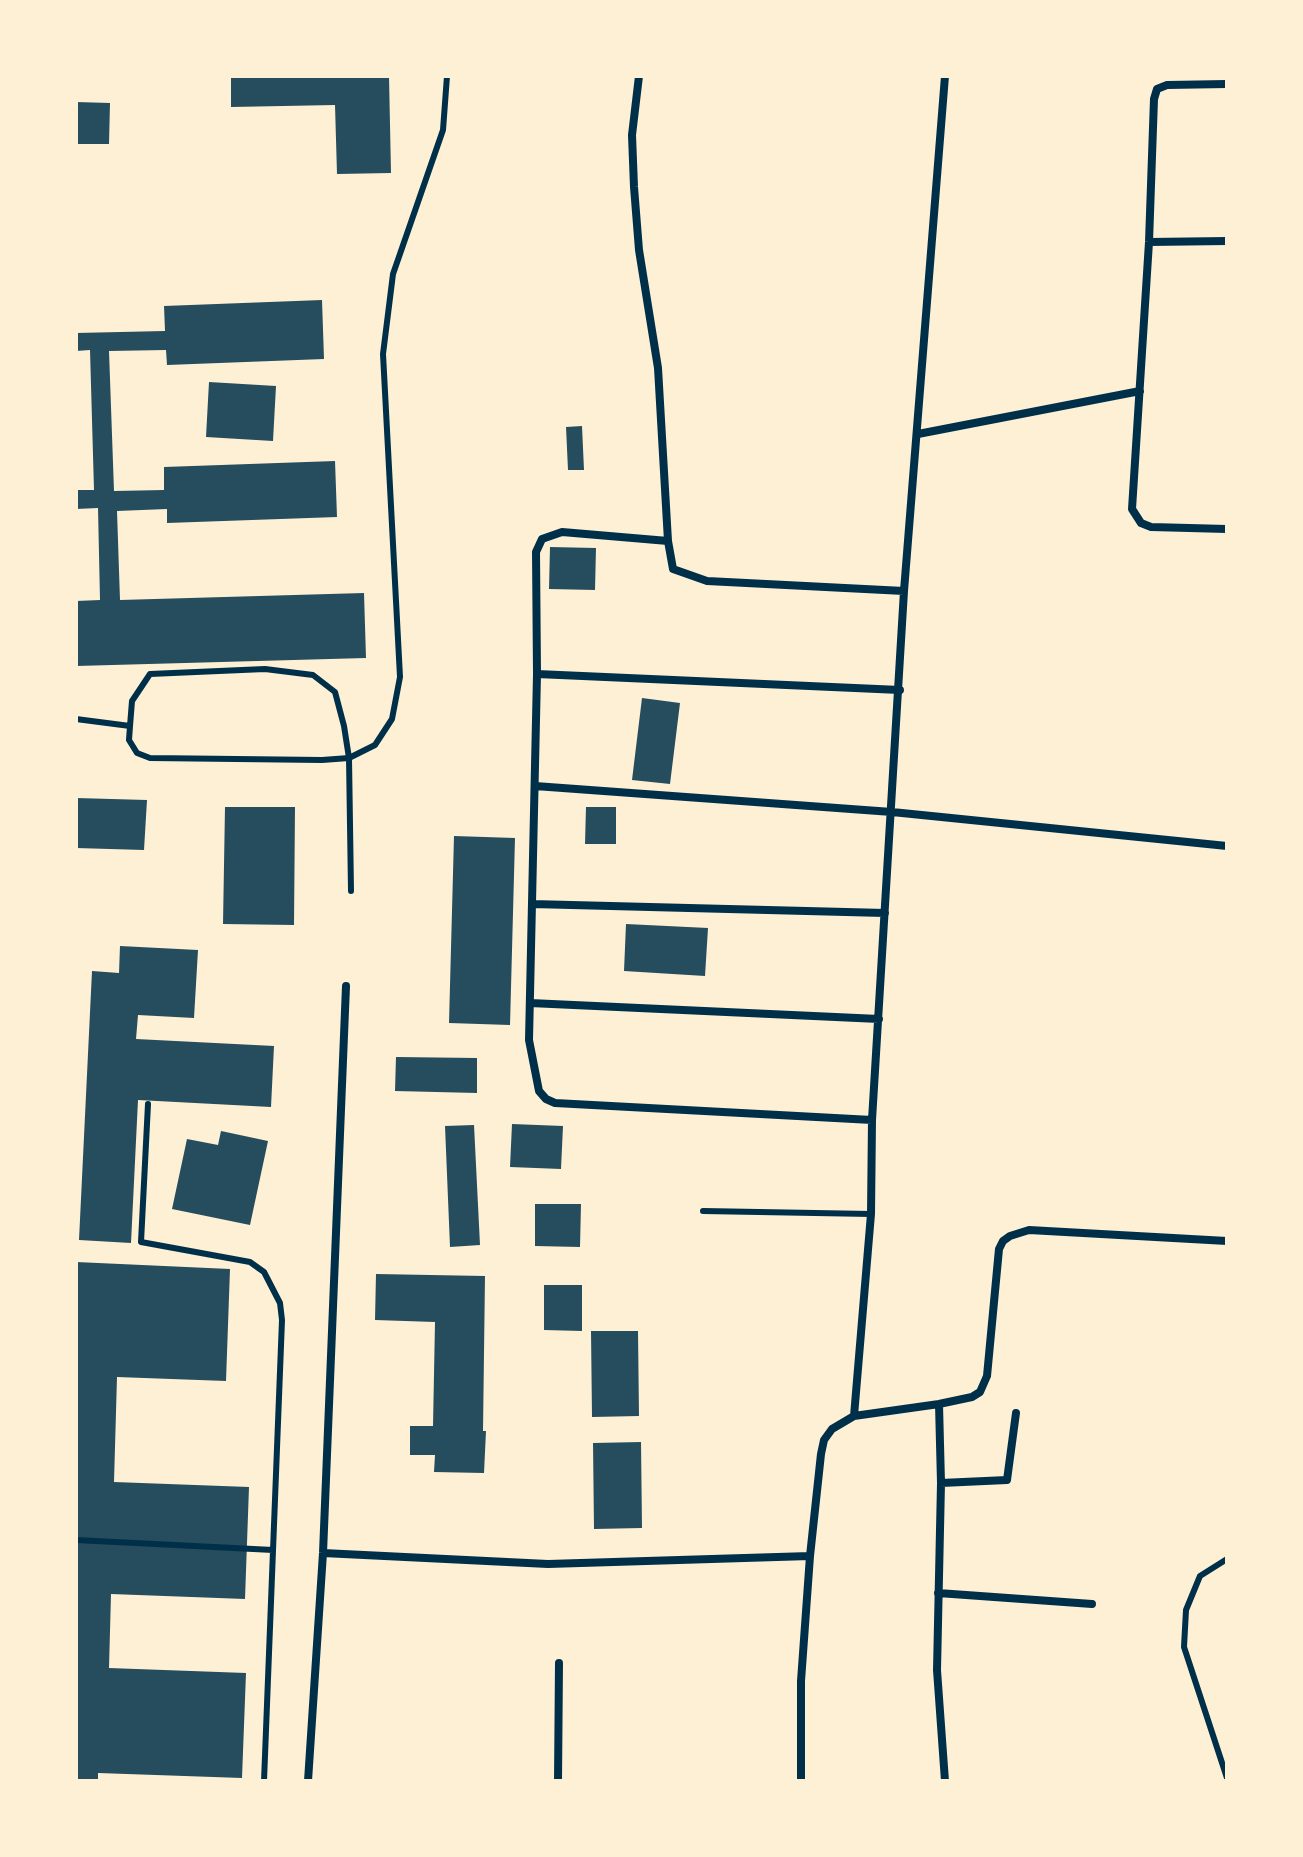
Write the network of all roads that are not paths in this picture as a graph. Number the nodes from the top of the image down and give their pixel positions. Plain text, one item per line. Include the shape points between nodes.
1 (447, 76) edge
2 (639, 76) edge
3 (945, 76) edge
4 (1227, 84) edge
5 (1227, 241) edge
6 (1149, 242) junction
7 (1140, 391) junction
8 (918, 434) junction
9 (1227, 529) edge
10 (668, 541) junction
11 (904, 591) junction
12 (537, 674) junction
13 (900, 690) junction
14 (76, 719) edge
15 (130, 726) junction
16 (349, 758) junction
17 (535, 786) junction
18 (892, 812) junction
19 (1227, 846) edge
20 (351, 891) dead end
21 (532, 904) junction
22 (885, 913) junction
23 (346, 986) dead end
24 (530, 1003) junction
25 (879, 1019) junction
26 (148, 1104) dead end
27 (872, 1120) junction
28 (703, 1211) dead end
29 (871, 1214) junction
30 (1227, 1241) edge
31 (939, 1404) junction
32 (1016, 1413) dead end
33 (854, 1416) junction
34 (941, 1483) junction
35 (76, 1540) edge
36 (273, 1550) junction
37 (323, 1553) junction
38 (810, 1556) junction
39 (1227, 1559) edge
40 (938, 1593) junction
41 (1092, 1604) dead end
42 (559, 1663) dead end
43 (1227, 1778) edge
44 (264, 1781) edge
45 (308, 1781) edge
46 (558, 1781) edge
47 (801, 1781) edge
48 (945, 1781) edge

1 - 16 lane via 443,130 393,274 383,354 400,677 392,719 375,745
2 - 10 street via 632,135 634,187 658,368
3 - 8 street
4 - 6 street via 1157,89
5 - 6 street
6 - 7 street
7 - 8 street
7 - 9 street via 1132,509 1136,518 1151,527
8 - 11 street
10 - 11 street via 673,569 707,581
10 - 12 street via 562,532 542,539 536,552
11 - 13 street
12 - 13 street
12 - 17 street
13 - 18 street
14 - 15 lane
15 - 16 lane via 129,740 137,753 150,758
15 - 16 lane via 132,701 150,674 265,669 313,675 335,692
16 - 20 lane
17 - 18 street
17 - 21 street
18 - 19 street
18 - 22 street
21 - 22 street
21 - 24 street
22 - 25 street
23 - 37 street
24 - 25 street
24 - 27 street via 534,1072 539,1091 555,1103
25 - 27 street
26 - 36 lane via 141,1242 250,1262 264,1272 280,1303
27 - 29 street
28 - 29 lane
29 - 33 street
30 - 31 street via 1029,1230 1010,1236 999,1249 984,1384 972,1397
31 - 33 street
31 - 34 street
32 - 34 street via 1007,1480
33 - 38 street via 824,1440
34 - 40 street
35 - 36 lane
36 - 44 lane
37 - 38 street via 548,1564
37 - 45 street
38 - 47 street
39 - 43 lane via 1200,1576 1186,1610 1184,1647
40 - 41 street
40 - 48 street
42 - 46 street

